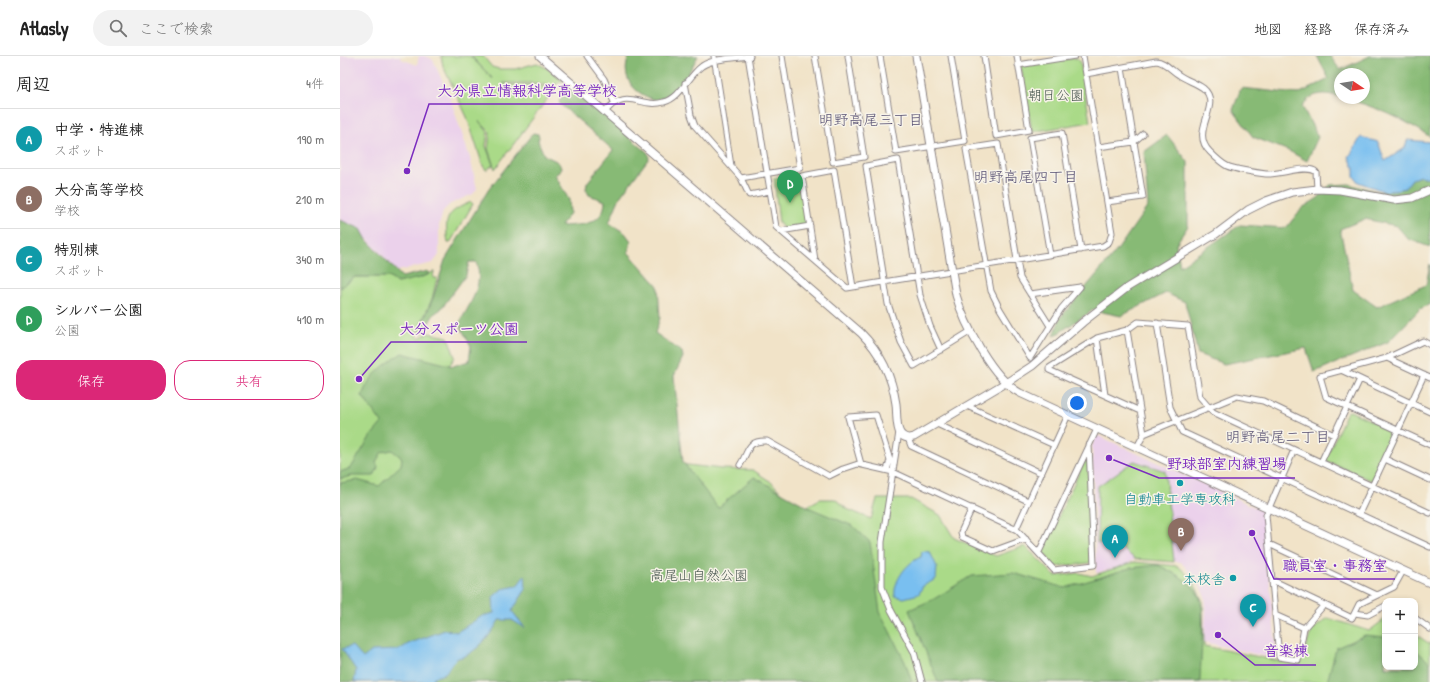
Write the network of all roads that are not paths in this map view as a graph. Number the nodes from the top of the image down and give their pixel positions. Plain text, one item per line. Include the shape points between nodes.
1 (540, 56) edge
2 (587, 56) edge
3 (749, 56) edge
4 (782, 56) edge
5 (815, 56) edge
6 (848, 56) edge
7 (880, 56) edge
8 (916, 56) edge
9 (951, 56) edge
10 (984, 56) edge
11 (1017, 56) edge
12 (1075, 56) edge
13 (1083, 56) edge
14 (1050, 58) edge
15 (714, 59) edge
16 (1018, 65) junction
17 (1122, 68) junction
18 (1086, 74) junction
19 (685, 84) junction
20 (614, 102) junction
21 (605, 112) junction
22 (1143, 134) dead end
23 (1134, 142) junction
24 (931, 147) junction
25 (1098, 147) junction
26 (732, 167) junction
27 (767, 174) junction
28 (741, 178) junction
29 (1317, 189) junction
30 (1430, 190) edge
31 (770, 191) junction
32 (1107, 202) junction
33 (810, 226) junction
34 (781, 231) junction
35 (1081, 250) junction
36 (1050, 255) junction
37 (815, 260) junction
38 (1017, 260) junction
39 (986, 265) junction
40 (951, 271) junction
41 (916, 276) junction
42 (884, 282) junction
43 (853, 287) junction
44 (1030, 294) junction
45 (1157, 323) junction
46 (1050, 326) junction
47 (1127, 330) junction
48 (971, 331) junction
49 (1097, 338) junction
50 (1430, 345) edge
51 (941, 350) junction
52 (1387, 358) junction
53 (1341, 370) junction
54 (1424, 375) junction
55 (1430, 378) edge
56 (1360, 379) junction
57 (1005, 383) junction
58 (1105, 396) junction
59 (1411, 403) junction
60 (967, 406) junction
61 (1347, 407) junction
62 (1208, 408) junction
63 (1140, 411) junction
64 (1430, 412) edge
65 (1068, 415) junction
66 (1176, 421) junction
67 (937, 424) junction
68 (1097, 428) junction
69 (1398, 431) junction
70 (899, 432) junction
71 (1144, 434) junction
72 (1334, 435) junction
73 (908, 438) junction
74 (1054, 445) junction
75 (1089, 445) junction
76 (1430, 445) edge
77 (1137, 447) junction
78 (1294, 450) junction
79 (1385, 459) junction
80 (1321, 462) junction
81 (861, 464) junction
82 (740, 465) dead end
83 (890, 471) junction
84 (1042, 473) junction
85 (1281, 477) junction
86 (1430, 480) edge
87 (1372, 486) junction
88 (1028, 501) junction
89 (972, 508) junction
90 (1268, 508) junction
91 (1430, 513) edge
92 (1359, 514) junction
93 (1016, 529) junction
94 (1026, 539) junction
95 (1269, 544) junction
96 (1429, 545) edge
97 (1039, 552) junction
98 (1403, 571) junction
99 (1272, 580) junction
100 (1430, 583) edge
101 (1376, 595) junction
102 (1324, 605) junction
103 (1382, 608) edge
104 (1355, 613) junction
105 (1275, 615) junction
106 (1418, 620) edge
107 (1304, 628) junction
108 (1430, 629) edge
109 (922, 682) edge

1 - 21 street
2 - 20 street via 604,80
3 - 15 street
3 - 27 street
4 - 27 street via 800,168
5 - 6 street via 833,162 864,157
7 - 24 street via 896,152
8 - 24 street
9 - 24 street via 965,141
10 - 16 street via 996,136 1029,130
11 - 16 street
12 - 14 street
13 - 18 street
14 - 16 street
15 - 19 street via 701,67
15 - 26 street
17 - 18 street
17 - 23 street
17 - 29 street via 1158,61 1203,88 1210,102 1202,141 1225,165 1265,174 1312,169 1316,172
18 - 25 street
19 - 20 street via 666,102 654,103 625,98
19 - 26 street via 693,122
20 - 21 street
21 - 70 street via 864,336 878,353 889,375
22 - 23 street
23 - 25 street
23 - 32 street via 1143,197
24 - 40 street
25 - 32 street
26 - 28 street
27 - 28 street
27 - 31 street
28 - 31 street via 749,195
29 - 30 street via 1340,190 1394,200 1412,198
29 - 57 street via 1280,195 1248,210 1216,234 1128,287 1032,366
31 - 34 street via 776,227
32 - 35 street via 1112,233 1110,240 1104,246
33 - 34 street
33 - 37 street
33 - 43 street via 802,176 834,170
34 - 37 street
35 - 36 street
35 - 36 street via 1062,133 1030,138
36 - 38 street
37 - 43 street via 847,288
38 - 39 street
38 - 39 street via 998,144 966,149
38 - 44 street via 1021,282
39 - 40 street
39 - 46 street via 993,297 1030,358
40 - 41 street
40 - 48 street via 958,302
41 - 42 street
41 - 42 street via 898,160 866,166
41 - 51 street via 923,307
42 - 43 street
42 - 51 street via 891,315 914,366
44 - 46 street
44 - 46 street via 1080,287
45 - 47 street via 1138,322
45 - 62 street via 1188,326 1200,397
45 - 66 street via 1170,407
47 - 49 street
47 - 63 street
48 - 51 street
48 - 57 street
49 - 58 street
49 - 58 street via 1049,370
50 - 52 street via 1423,342
52 - 53 street
52 - 54 street
53 - 56 street
53 - 61 street via 1320,376 1326,397
54 - 55 street
54 - 59 street
56 - 59 street
56 - 61 street
57 - 60 street
57 - 65 street via 1020,393
58 - 63 street
59 - 64 street
59 - 69 street
60 - 67 street
60 - 74 street
61 - 69 street
61 - 72 street
62 - 66 street
62 - 72 street via 1237,396 1263,401
62 - 78 street
63 - 71 street
65 - 68 street
65 - 74 street
66 - 71 street
66 - 85 street via 1182,432
67 - 73 street via 913,438
67 - 84 street
68 - 75 street
68 - 77 street
69 - 76 street
69 - 79 street
70 - 73 street
70 - 83 street
71 - 77 street
72 - 80 street
73 - 88 street via 912,446
74 - 84 street
75 - 97 street
75 - 97 street via 1094,565 1054,570
77 - 90 street
78 - 80 street
78 - 85 street
79 - 86 street
79 - 87 street
80 - 87 street
81 - 82 street via 843,468 829,476 767,441 758,441 747,448
81 - 83 street
81 - 83 street via 848,417 876,415 890,460
83 - 89 street
83 - 109 street via 882,542 882,587 891,610 914,652
84 - 88 street
85 - 90 street
85 - 92 street
87 - 91 street
87 - 92 street
88 - 93 street
89 - 93 street
89 - 94 street via 961,532 962,537 994,551
90 - 95 street via 1266,515
90 - 98 street
92 - 96 street
93 - 94 street
94 - 97 street
95 - 99 street
95 - 101 street
98 - 100 street
98 - 101 street via 1394,587
99 - 102 street
99 - 105 street
101 - 104 street via 1359,604
102 - 104 street via 1352,618
102 - 107 street
103 - 104 street via 1368,615
105 - 107 street
105 - 107 street via 1279,656 1298,660
106 - 108 street

